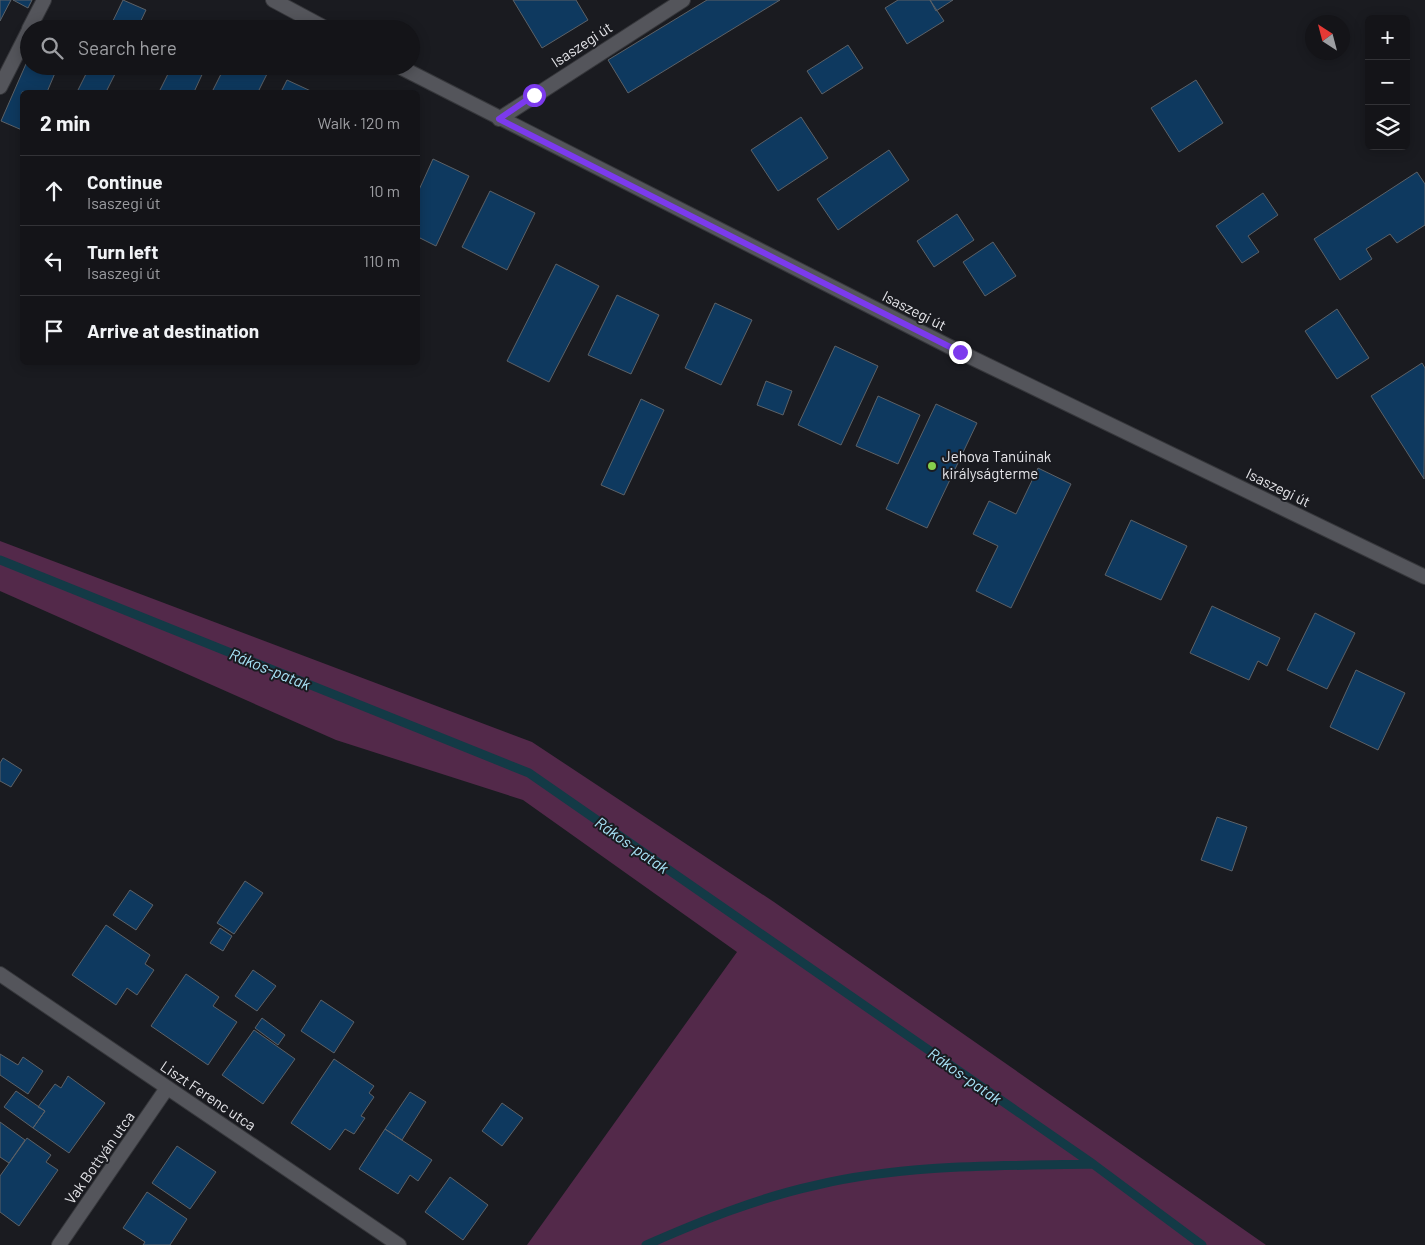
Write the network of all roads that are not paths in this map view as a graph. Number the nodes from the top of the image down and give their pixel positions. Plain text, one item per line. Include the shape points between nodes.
1 (44, 0) edge
2 (273, 0) edge
3 (683, 0) edge
4 (34, 20) edge
5 (310, 20) edge
6 (20, 47) edge
7 (415, 75) edge
8 (0, 87) edge
9 (499, 119) junction
10 (1425, 577) edge
11 (0, 974) edge
12 (167, 1088) junction
13 (59, 1245) edge
14 (399, 1245) edge

1 - 4 main road
2 - 5 main road
3 - 9 main road, Isaszegi út
6 - 8 main road
7 - 9 main road, Isaszegi út
9 - 10 main road, Isaszegi út via 960,352
11 - 12 main road, Liszt Ferenc utca
12 - 13 main road, Vak Bottyán utca
12 - 14 main road, Liszt Ferenc utca

